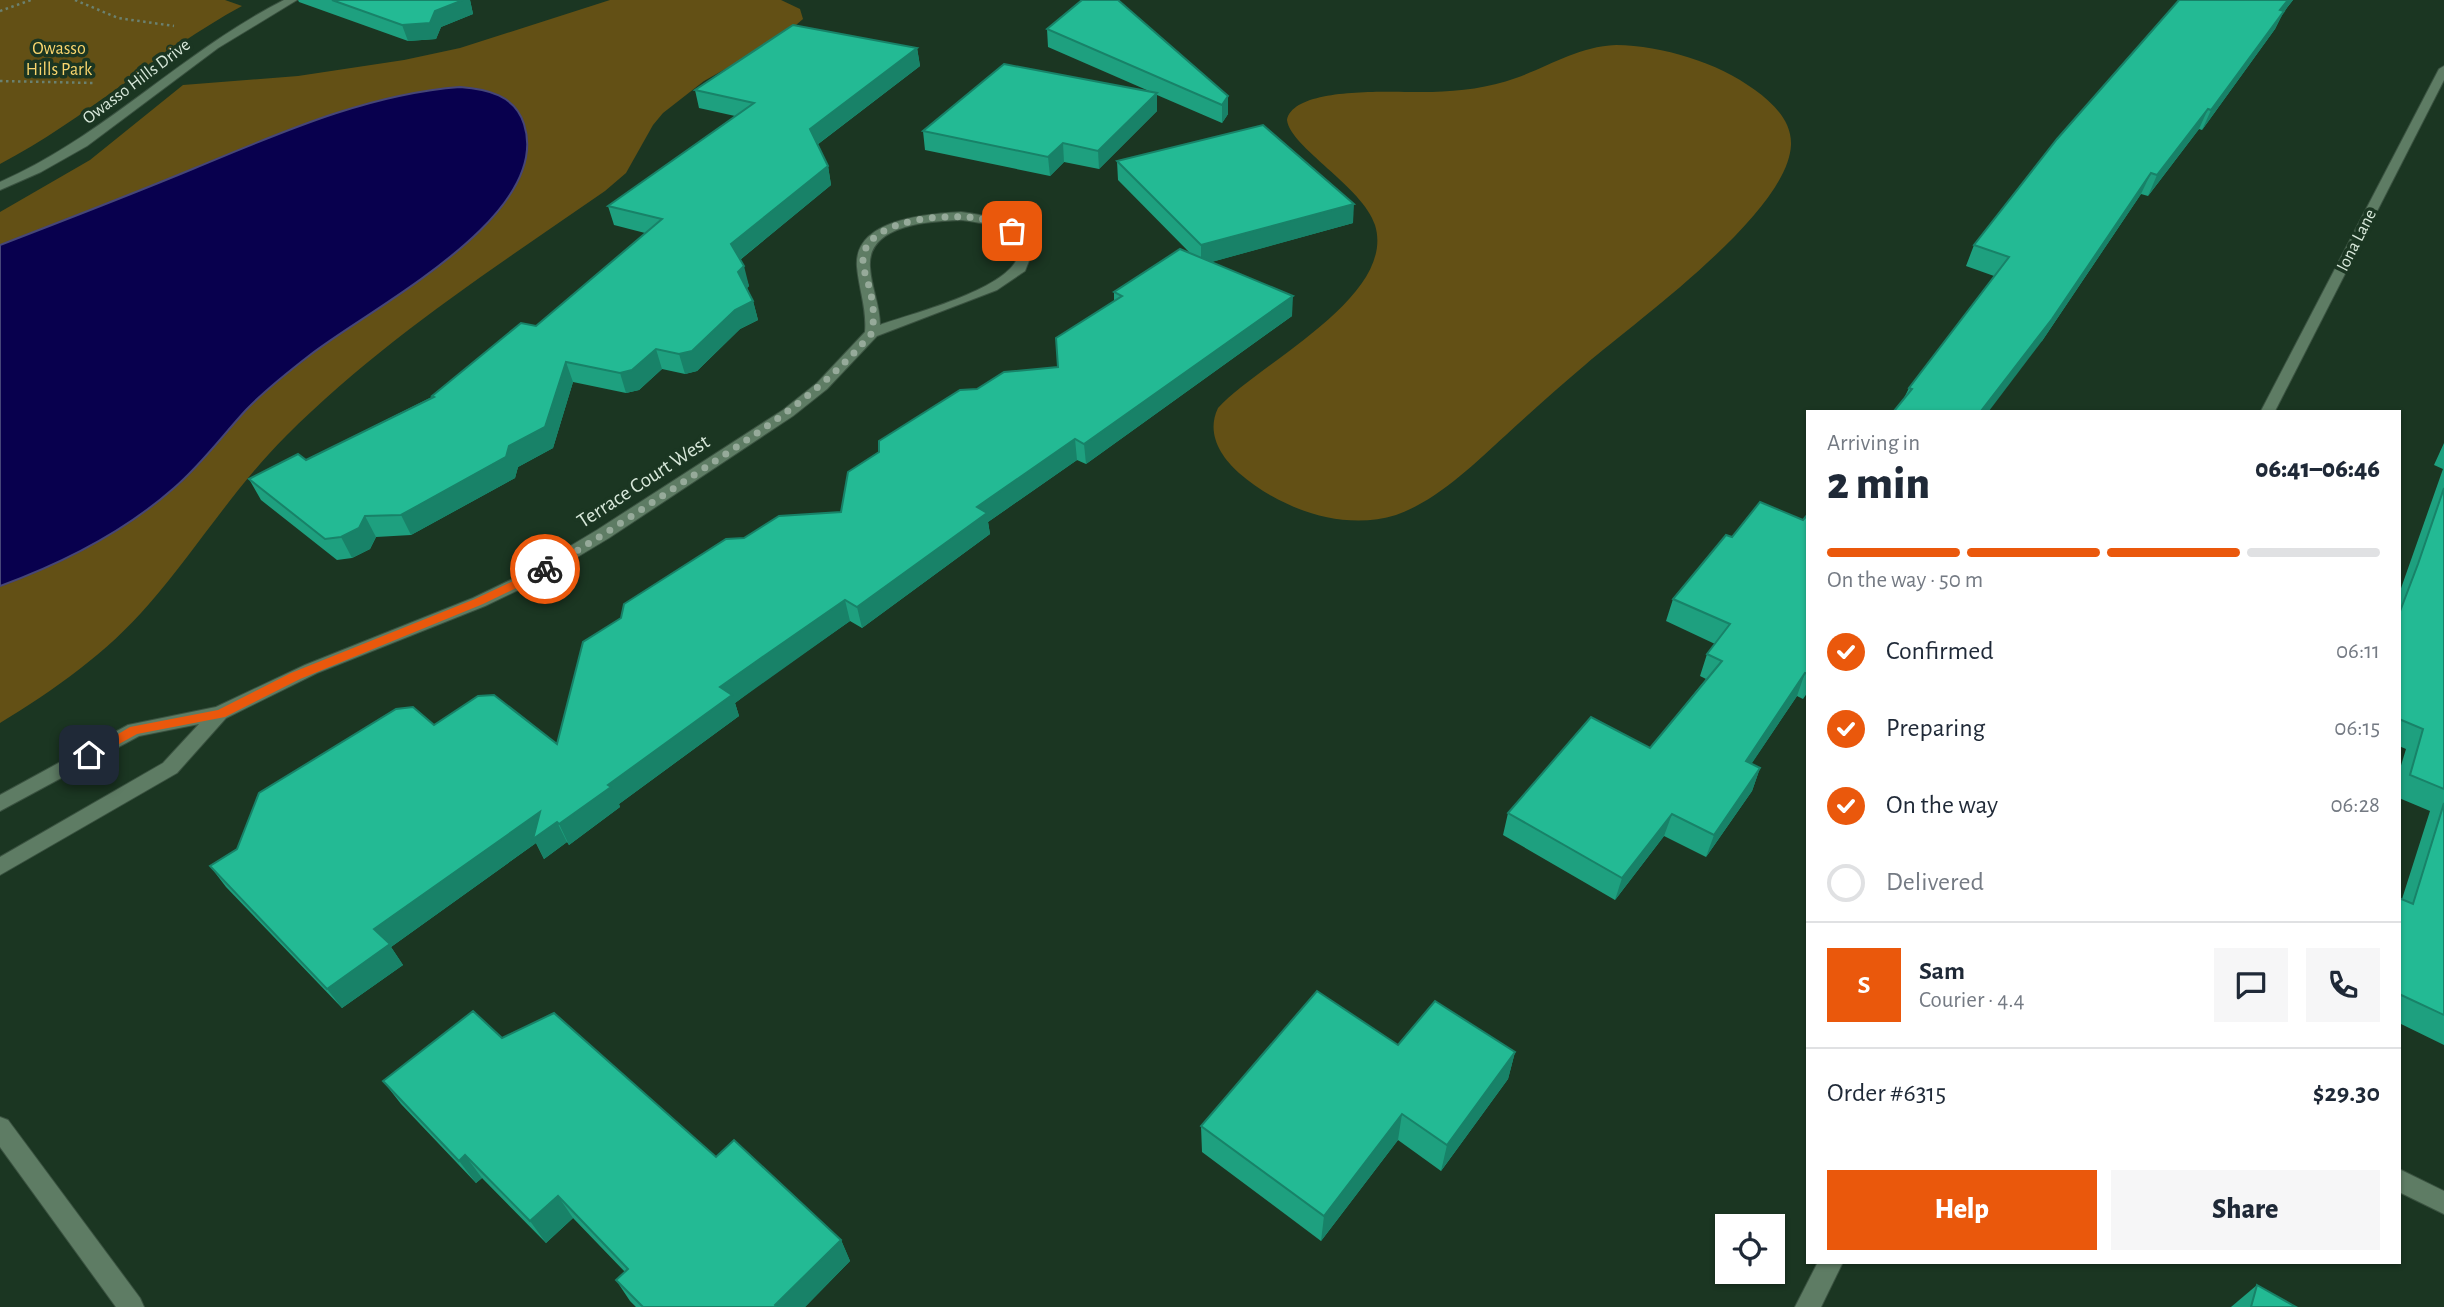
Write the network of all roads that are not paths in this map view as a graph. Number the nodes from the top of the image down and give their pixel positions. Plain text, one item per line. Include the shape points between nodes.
1 (292, 0) edge
2 (2444, 69) edge
3 (0, 186) edge
4 (872, 333) junction
5 (2269, 410) edge
6 (220, 713) junction
7 (0, 804) edge
8 (0, 867) edge
9 (0, 1128) edge
10 (2401, 1181) edge
11 (2444, 1203) edge
12 (1830, 1264) edge
13 (131, 1307) edge
14 (1808, 1307) edge

1 - 3 street, Owasso Hills Drive via 239,28 94,136
2 - 5 street, Iona Lane
4 - 4 street, Terrace Court West via 998,284 1019,269 1026,253 1024,245 1003,226 961,216 921,219 886,231 866,248 863,262 873,306
4 - 6 street, Terrace Court West via 829,380 788,413 556,563 507,589 301,674
6 - 7 street, Terrace Court West via 134,730
6 - 8 street, Terrace Court West via 170,768
9 - 13 street
10 - 11 street
12 - 14 street

